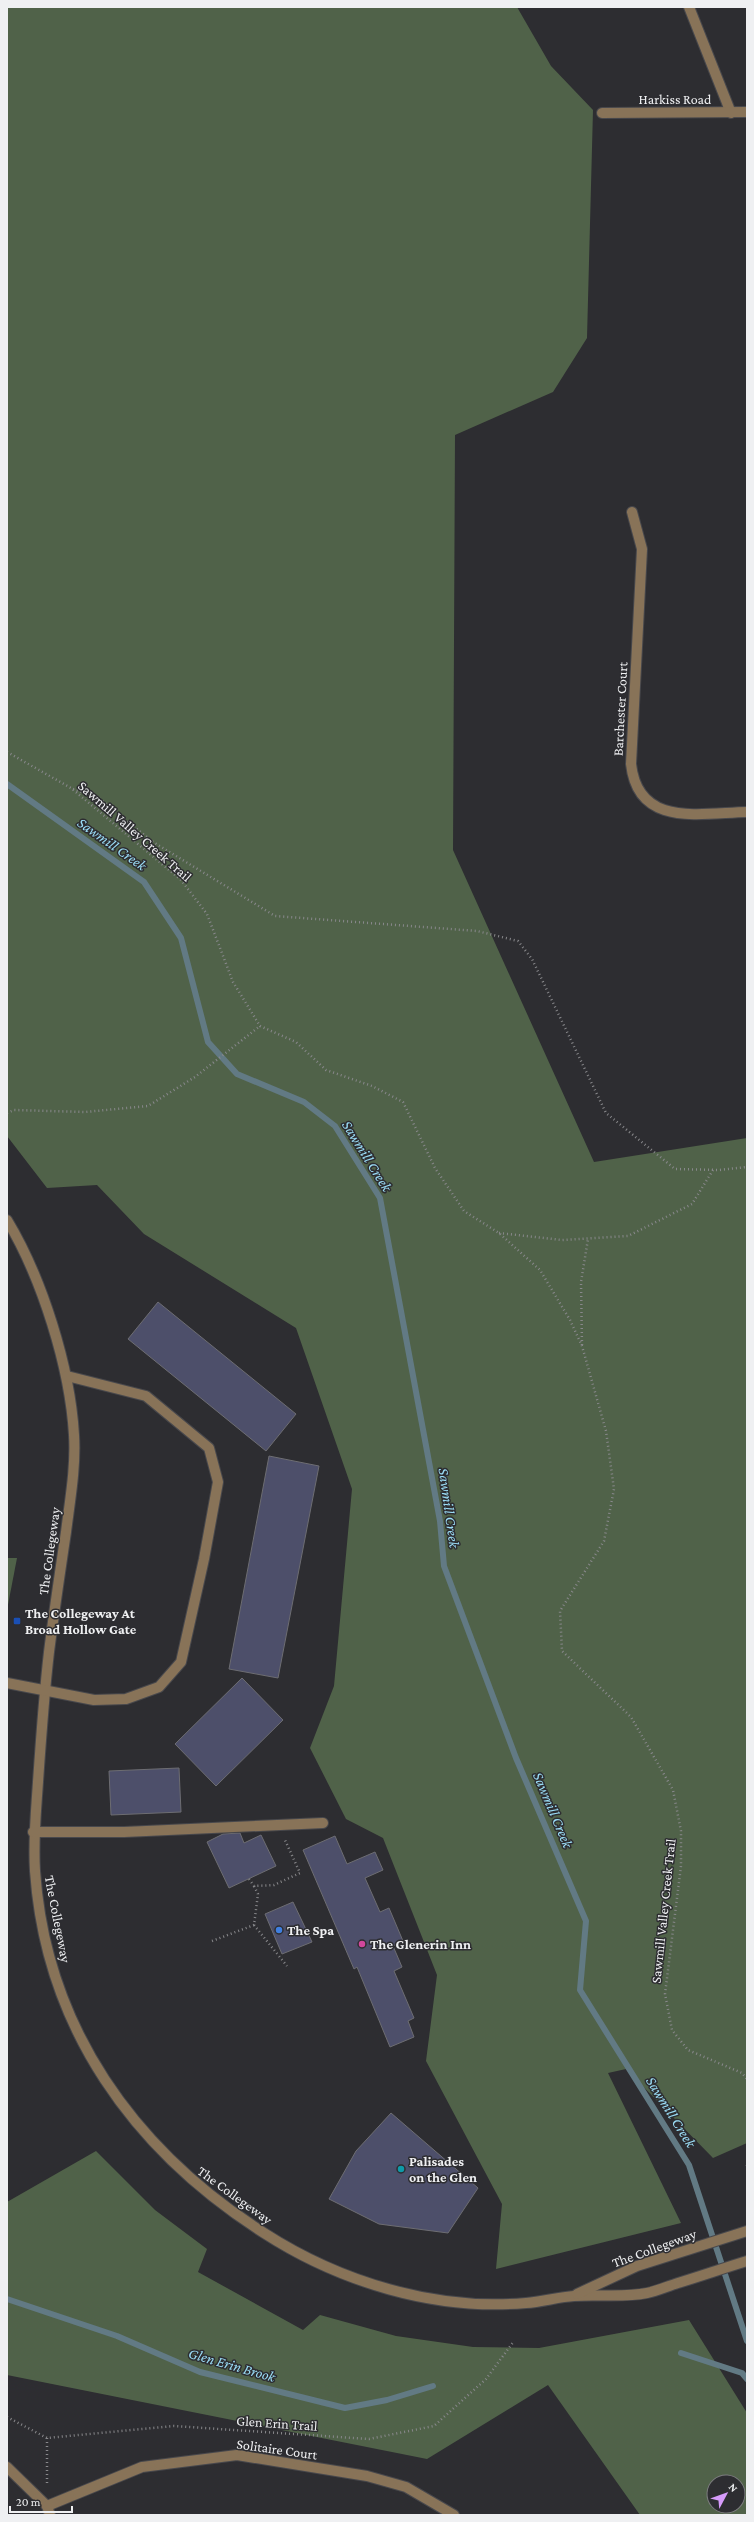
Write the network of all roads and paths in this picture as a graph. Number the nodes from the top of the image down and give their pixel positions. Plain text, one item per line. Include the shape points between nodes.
1 (689, 7) edge
2 (747, 112) edge
3 (602, 113) dead end
4 (731, 113) junction
5 (632, 512) dead end
6 (7, 752) edge
7 (71, 788) junction
8 (747, 812) edge
9 (260, 1026) junction
10 (7, 1113) edge
11 (747, 1166) edge
12 (713, 1170) junction
13 (7, 1220) edge
14 (499, 1233) junction
15 (588, 1239) junction
16 (582, 1346) junction
17 (67, 1376) junction
18 (7, 1683) edge
19 (45, 1689) junction
20 (323, 1824) dead end
21 (278, 1825) junction
22 (33, 1832) junction
23 (249, 1879) dead end
24 (254, 1886) junction
25 (254, 1925) junction
26 (212, 1941) dead end
27 (287, 1966) dead end
28 (747, 2078) edge
29 (747, 2165) edge
30 (747, 2169) edge
31 (747, 2231) edge
32 (747, 2261) edge
33 (573, 2296) junction
34 (514, 2341) dead end
35 (7, 2417) edge
36 (47, 2438) junction
37 (7, 2467) edge
38 (48, 2511) edge
39 (454, 2515) edge

1 - 4 street
2 - 4 street, Harkiss Road
3 - 4 street, Harkiss Road
5 - 8 street, Barchester Court via 642,549 631,764 636,784 645,800 668,813
6 - 7 path, Sawmill Valley Creek Trail
7 - 9 path, Sawmill Valley Creek Trail via 181,880 207,914 233,982
7 - 12 path via 100,799 153,842 276,916 477,931 518,941 532,959 606,1113 675,1169
9 - 10 path via 180,1087 148,1106 85,1112 14,1110
9 - 14 path, Sawmill Valley Creek Trail via 296,1042 326,1070 372,1086 403,1102 435,1168 464,1211
11 - 12 path
12 - 15 path via 692,1204 628,1236
13 - 17 street, The Collegeway via 44,1299
14 - 15 path via 562,1240
14 - 16 path, Sawmill Valley Creek Trail via 540,1270 570,1320
15 - 16 path via 582,1282
16 - 28 path, Sawmill Valley Creek Trail via 606,1431 614,1489 604,1541 560,1611 562,1651 632,1717 673,1790 682,1831 681,1866 665,1994 672,2030 688,2050 742,2073
17 - 19 street, The Collegeway via 74,1436 73,1483
17 - 19 street via 146,1396 209,1448 218,1482 182,1662 159,1687 126,1699 94,1700
18 - 19 street
19 - 22 street, The Collegeway
20 - 21 street
21 - 22 street via 124,1832
21 - 24 path via 300,1873 274,1885
22 - 33 street, The Collegeway via 40,1916 53,1970 76,2032 103,2080 144,2134 187,2177 228,2210 272,2239 312,2261 369,2284 412,2296 452,2302 524,2303
23 - 24 path
24 - 25 path via 258,1894
25 - 26 path
25 - 27 path
29 - 30 path
31 - 33 street, The Collegeway via 637,2266
32 - 33 street, The Collegeway via 646,2293
34 - 36 path, Glen Erin Trail via 486,2379 434,2426 369,2439 174,2426
35 - 36 path
36 - 38 path
37 - 38 street
38 - 39 street, Solitaire Court via 142,2466 236,2455 367,2476 406,2486

